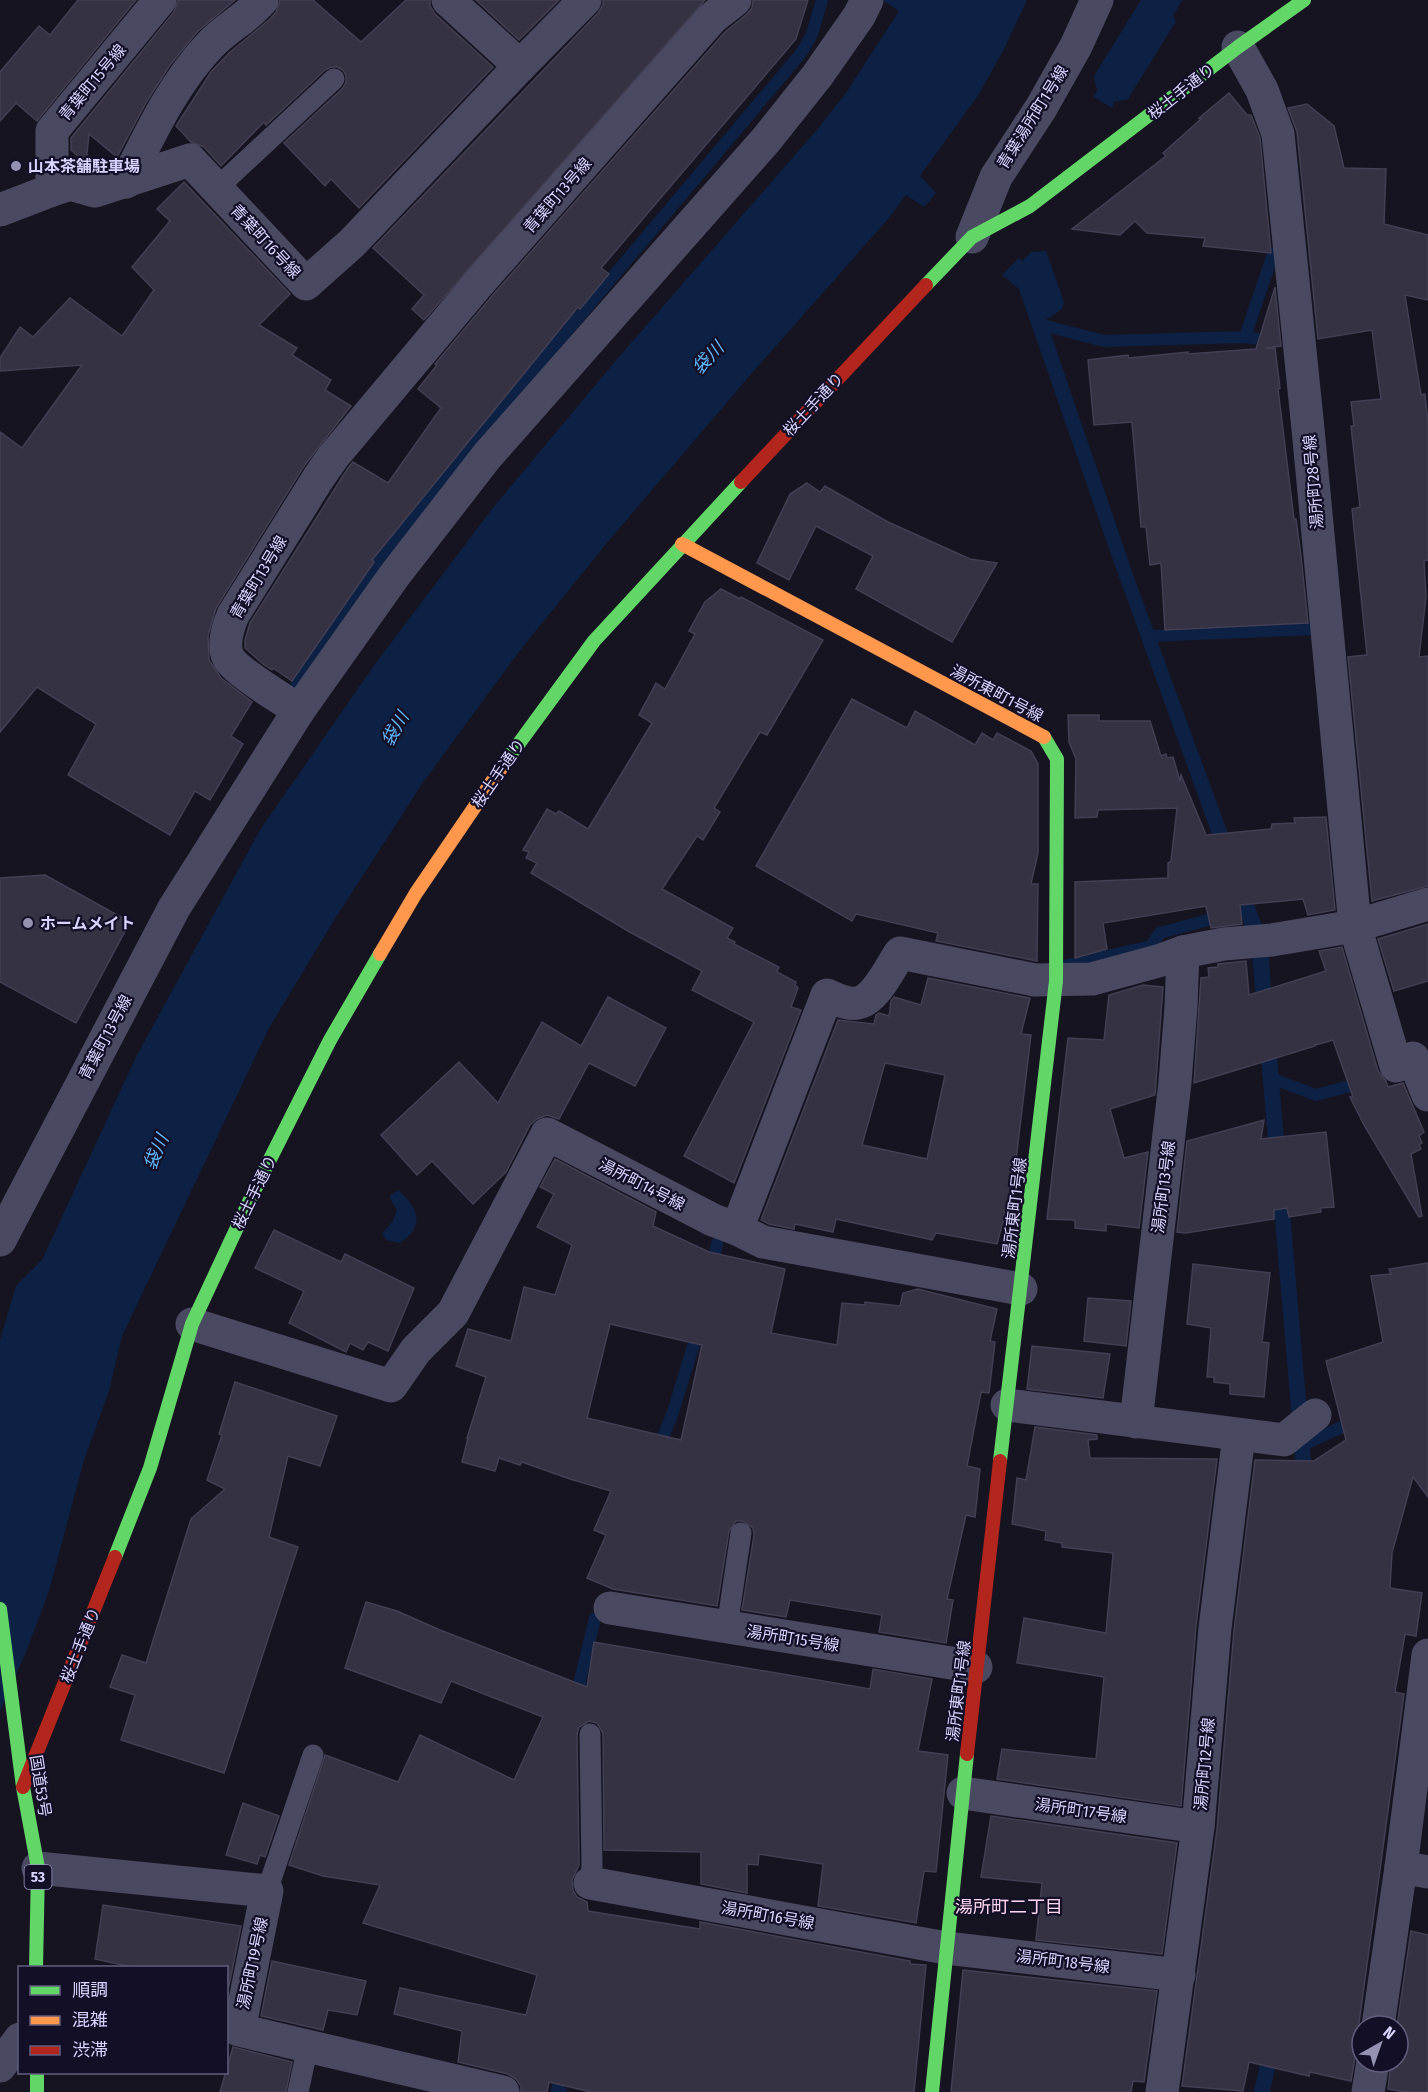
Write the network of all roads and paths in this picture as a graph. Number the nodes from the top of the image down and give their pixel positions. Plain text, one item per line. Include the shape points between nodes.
1 (160, 0) edge
2 (262, 0) edge
3 (448, 0) edge
4 (585, 0) edge
5 (867, 0) edge
6 (1097, 0) edge
7 (1304, 0) edge
8 (712, 6) edge
9 (1238, 47) junction
10 (520, 66) junction
11 (334, 79) dead end
12 (126, 182) junction
13 (217, 188) junction
14 (52, 190) junction
15 (0, 210) edge
16 (972, 237) junction
17 (682, 544) junction
18 (299, 710) junction
19 (1428, 904) edge
20 (1355, 926) junction
21 (1182, 951) junction
22 (1056, 981) junction
23 (1428, 1095) edge
24 (736, 1229) junction
25 (0, 1240) edge
26 (1021, 1289) junction
27 (192, 1324) junction
28 (1007, 1405) junction
29 (1315, 1415) dead end
30 (1136, 1422) junction
31 (1239, 1435) junction
32 (741, 1533) dead end
33 (610, 1608) dead end
34 (0, 1610) edge
35 (727, 1627) junction
36 (1428, 1655) edge
37 (976, 1667) junction
38 (590, 1734) dead end
39 (313, 1755) dead end
40 (23, 1787) junction
41 (963, 1793) junction
42 (1198, 1827) junction
43 (38, 1868) junction
44 (1415, 1869) edge
45 (590, 1883) joint
46 (267, 1891) junction
47 (946, 1948) junction
48 (36, 1966) edge
49 (1179, 1975) junction
50 (1381, 2014) edge
51 (18, 2042) edge
52 (308, 2046) junction
53 (0, 2066) edge
54 (37, 2074) edge
55 (1371, 2074) edge
56 (38, 2092) edge
57 (298, 2092) edge
58 (503, 2092) edge
59 (932, 2092) edge
60 (1162, 2092) edge
61 (1368, 2092) edge

1 - 14 street, 青葉町15号線 via 52,131
2 - 12 street via 211,44 185,76 158,118
3 - 10 street
4 - 10 street
5 - 18 street via 817,76 766,140 487,456 394,576
6 - 16 street, 青葉湯所町1号線 via 1076,46 996,177
7 - 9 main road, 桜土手通り
8 - 18 street, 青葉町13号線 via 333,457 233,615 226,644 229,659
9 - 16 main road, 桜土手通り via 1030,206
9 - 20 street, 湯所町28号線 via 1262,90 1278,134
10 - 13 street, 青葉町16号線 via 352,243 306,284
11 - 13 lane
12 - 13 street, 青葉町16号線 via 190,160
12 - 14 street, 青葉町16号線 via 95,191 70,184
14 - 15 street
16 - 17 main road, 桜土手通り
17 - 22 main road, 湯所東町1号線 via 1044,737 1057,759
17 - 27 main road, 桜土手通り via 594,641 416,892 330,1040
18 - 25 street, 青葉町13号線 via 174,908
19 - 20 street
20 - 21 street
20 - 23 street, 湯所町28号線 via 1396,1066 1413,1058
21 - 22 street via 1092,979
21 - 30 street, 湯所町13号線 via 1175,1082
22 - 24 street via 900,953 876,991 860,1003 843,1002 827,995
22 - 26 main road, 湯所東町1号線
24 - 26 street via 763,1242
24 - 27 street, 湯所町14号線 via 547,1134 453,1313 416,1350 391,1386
26 - 28 main road, 湯所東町1号線
27 - 40 main road, 桜土手通り via 150,1468
28 - 30 street
28 - 37 main road, 湯所東町1号線
29 - 31 street via 1284,1440
30 - 31 street
31 - 42 street, 湯所町12号線 via 1215,1628
32 - 35 lane
33 - 35 street, 湯所町15号線
34 - 40 main road, 国道53号 / 53
35 - 37 street, 湯所町15号線
36 - 44 street
37 - 41 main road, 湯所東町1号線
38 - 45 lane
39 - 46 lane
40 - 43 main road, 国道53号 / 53
41 - 42 street, 湯所町17号線
41 - 47 main road, 湯所東町1号線
42 - 49 street, 湯所町12号線
43 - 46 street
43 - 48 main road, 国道53号 / 53
44 - 50 street
45 - 47 street, 湯所町16号線
46 - 52 street, 湯所町19号線 via 239,2030
47 - 49 street, 湯所町18号線
47 - 59 main road, 湯所東町1号線
49 - 60 street, 湯所町12号線
51 - 53 street
52 - 57 lane
52 - 58 street, 湯所町19号線
54 - 56 main road
55 - 61 street

